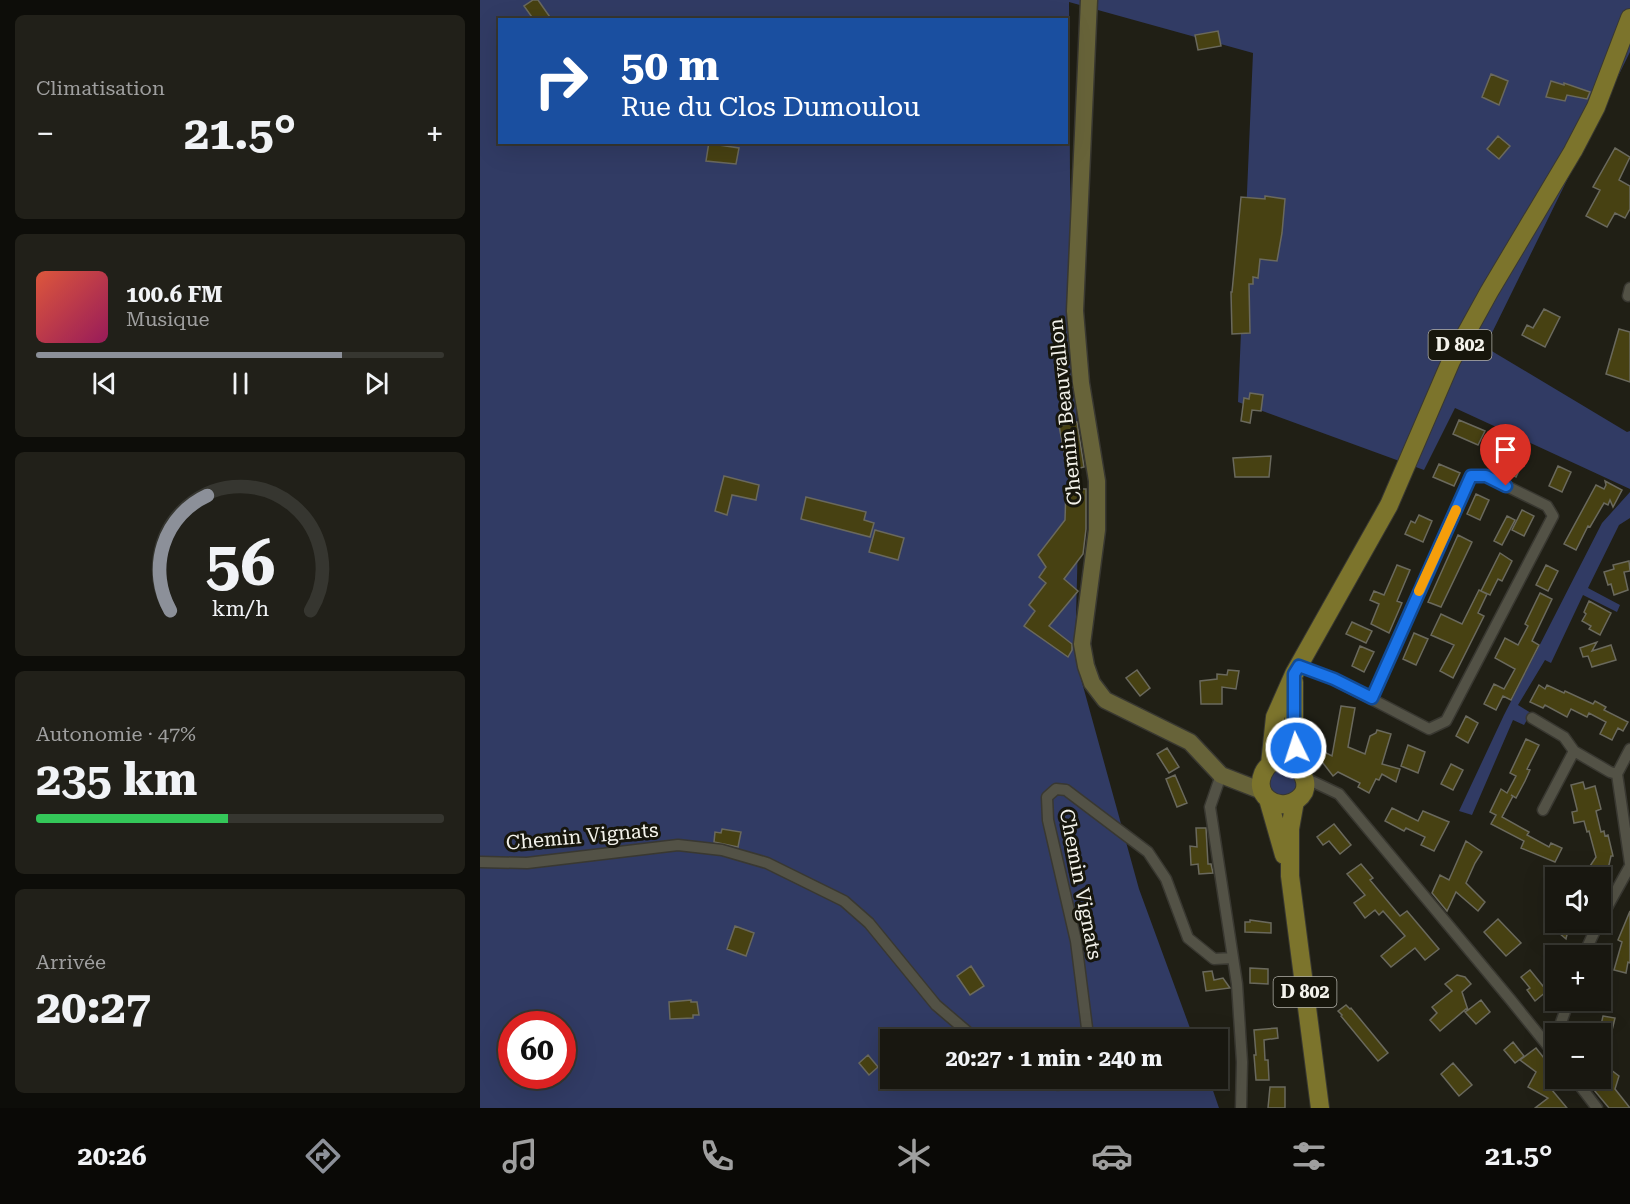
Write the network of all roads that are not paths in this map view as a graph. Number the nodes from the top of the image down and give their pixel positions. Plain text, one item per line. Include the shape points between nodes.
1 (1089, 0) edge
2 (1630, 18) edge
3 (1296, 670) junction
4 (1372, 698) junction
5 (1532, 718) dead end
6 (1630, 749) edge
7 (1574, 751) junction
8 (1266, 767) junction
9 (1617, 774) junction
10 (1225, 777) junction
11 (1300, 784) junction
12 (1265, 795) junction
13 (1543, 810) dead end
14 (480, 862) edge
15 (1630, 864) edge
16 (1290, 876) junction
17 (1611, 900) edge
18 (1233, 958) junction
19 (964, 1029) edge
20 (1087, 1029) edge
21 (1545, 1043) edge
22 (1582, 1089) edge
23 (1241, 1108) edge
24 (1320, 1108) edge
25 (1597, 1108) edge

1 - 10 street, Chemin Beauvallon via 1075,312 1081,383 1097,482 1097,530 1082,644 1092,683 1105,700 1190,742
2 - 3 main road, D 802 via 1596,107 1451,361 1389,505
3 - 4 street via 1334,679
3 - 8 main road, D 802 via 1275,717
3 - 11 main road, D 802 via 1294,732
4 - 4 street via 1429,729 1446,721 1553,516 1547,506 1486,476 1471,476
5 - 7 street via 1564,736
6 - 9 street
7 - 9 street
7 - 13 street
8 - 10 street via 1246,777
8 - 11 main road via 1284,759
8 - 12 main road via 1260,780
9 - 15 street
10 - 12 street, Chemin Beauvallon
10 - 18 street via 1210,807
11 - 12 main road via 1281,805
11 - 16 main road, D 802 via 1290,829
11 - 21 street via 1339,794
12 - 16 main road, D 802
14 - 19 street, Chemin Vignats via 527,863 678,845 722,850 767,862 844,901 869,923 936,1005
15 - 17 street
16 - 24 main road, D 802
18 - 20 street, Chemin Vignats via 1214,959 1188,938 1166,879 1148,852 1066,790 1056,789 1047,797 1048,820 1076,941
18 - 23 street via 1238,984
22 - 25 street

